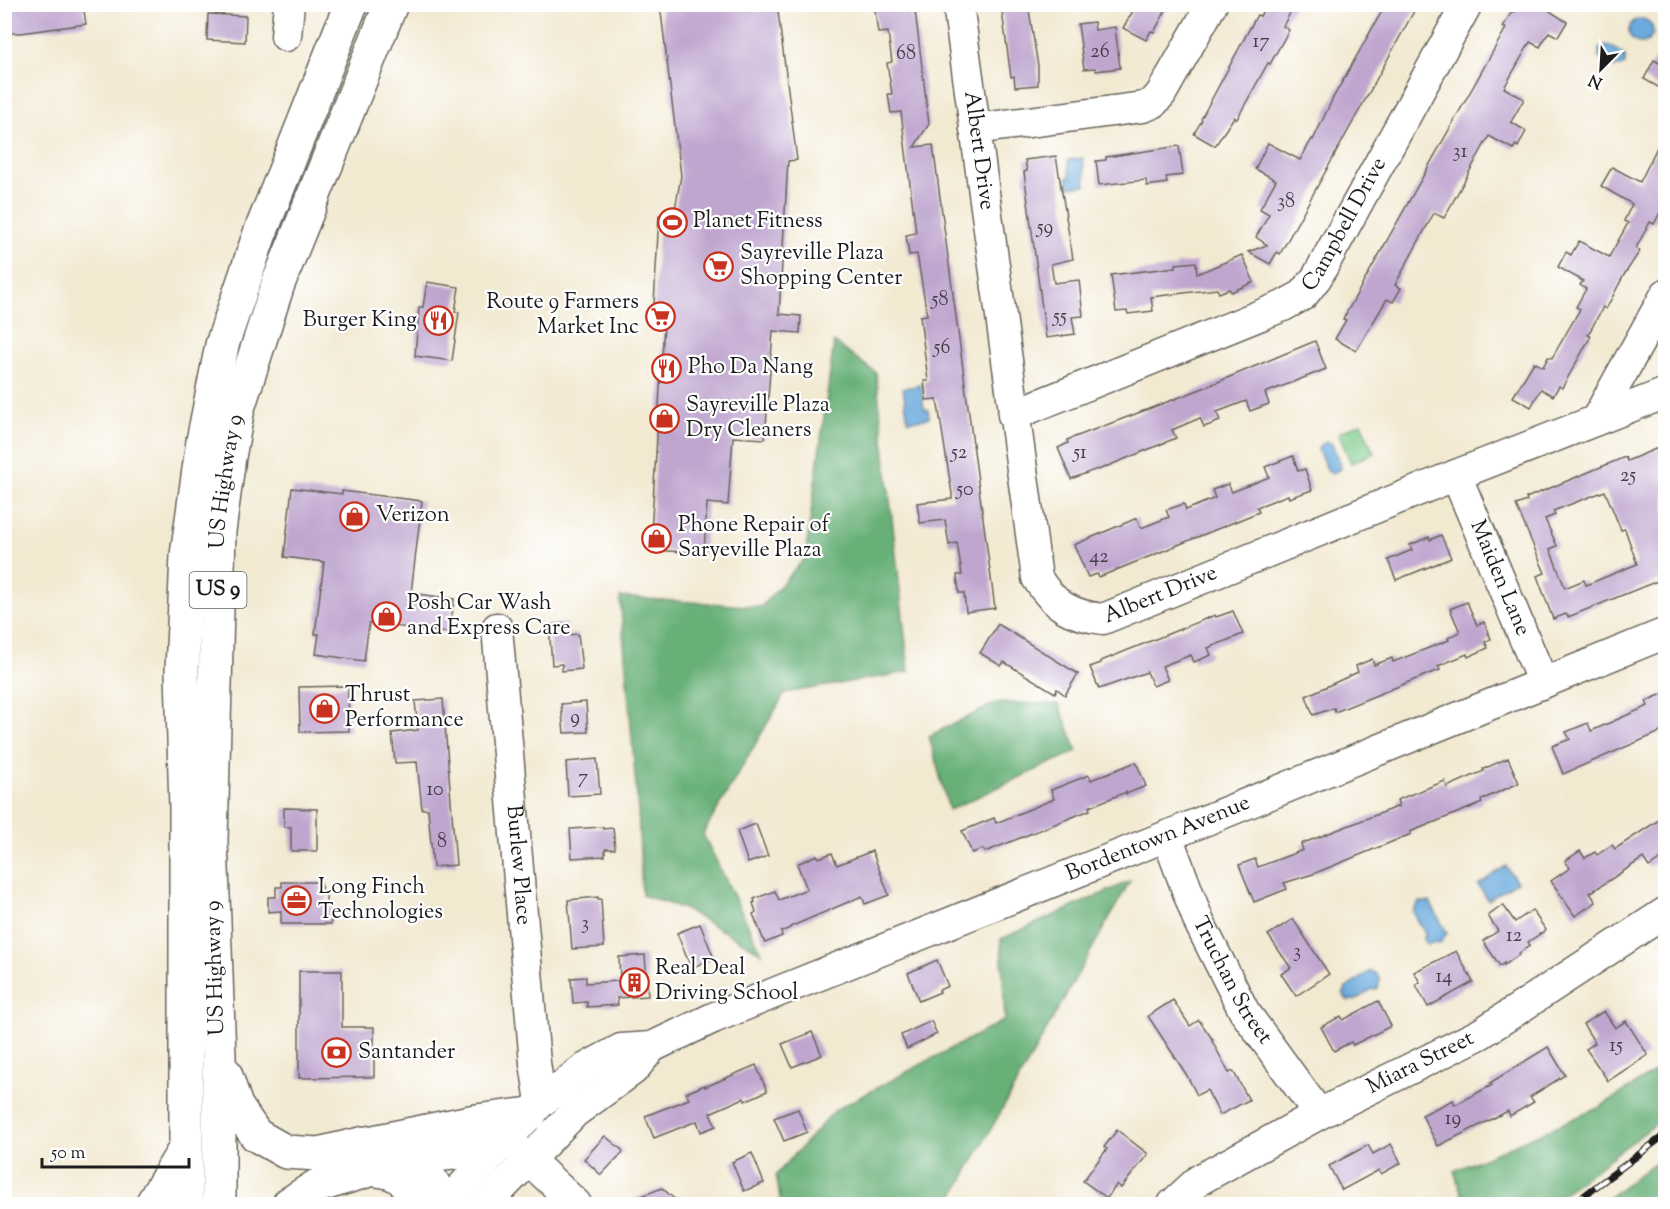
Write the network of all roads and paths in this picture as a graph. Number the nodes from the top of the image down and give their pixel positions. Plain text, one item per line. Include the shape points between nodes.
1 (289, 4) edge
2 (351, 4) edge
3 (391, 4) edge
4 (958, 4) edge
5 (1212, 4) edge
6 (1467, 4) edge
7 (286, 36) dead end
8 (975, 129) junction
9 (1665, 294) edge
10 (1665, 393) edge
11 (1013, 415) junction
12 (1596, 420) junction
13 (1456, 475) junction
14 (498, 628) dead end
15 (1665, 633) edge
16 (1543, 683) junction
17 (1167, 836) junction
18 (1665, 912) edge
19 (652, 1047) junction
20 (219, 1056) junction
21 (536, 1108) junction
22 (1318, 1114) junction
23 (186, 1147) junction
24 (518, 1150) junction
25 (367, 1156) junction
26 (412, 1157) junction
27 (152, 1204) edge
28 (186, 1204) edge
29 (219, 1204) edge
30 (290, 1204) edge
31 (415, 1204) edge
32 (446, 1204) edge
33 (486, 1204) edge
34 (576, 1204) edge
35 (1173, 1204) edge

1 - 7 street
2 - 23 highway, US Highway 9 / US 9 via 255,247 222,345 203,441 187,555 182,671
3 - 20 highway, US Highway 9 / US 9 via 278,284 238,408 229,457 219,531 211,841
4 - 8 street, Albert Drive
5 - 8 street via 1154,104
6 - 11 street, Campbell Drive via 1317,277 1303,294 1283,306
8 - 11 street, Albert Drive
9 - 12 street
10 - 12 street, Albert Drive
11 - 13 street, Albert Drive via 1037,578 1054,601 1065,608 1103,619
12 - 13 street, Albert Drive
13 - 16 street, Maiden Lane
14 - 21 street, Burlew Place
15 - 16 street, Bordentown Avenue
16 - 17 street, Bordentown Avenue
17 - 19 street, Bordentown Avenue via 713,1018
17 - 22 street, Truchan Street via 1199,922 1244,1011
18 - 22 street, Miara Street via 1480,1034
19 - 21 street, Bordentown Avenue via 621,1049 584,1069
19 - 24 street, Bordentown Avenue via 633,1070
20 - 25 highway via 236,1106 256,1136 286,1152
20 - 29 highway, US Highway 9 / US 9
21 - 24 street, Bordentown Avenue
21 - 25 highway via 476,1121
22 - 35 street, Miara Street via 1199,1180
23 - 27 highway
23 - 28 highway, US Highway 9 / US 9
24 - 26 highway
24 - 32 street, Bordentown Avenue
24 - 33 street, Bordentown Avenue
24 - 34 street
25 - 26 highway
25 - 30 highway
25 - 31 highway via 400,1177 410,1188
26 - 32 highway

